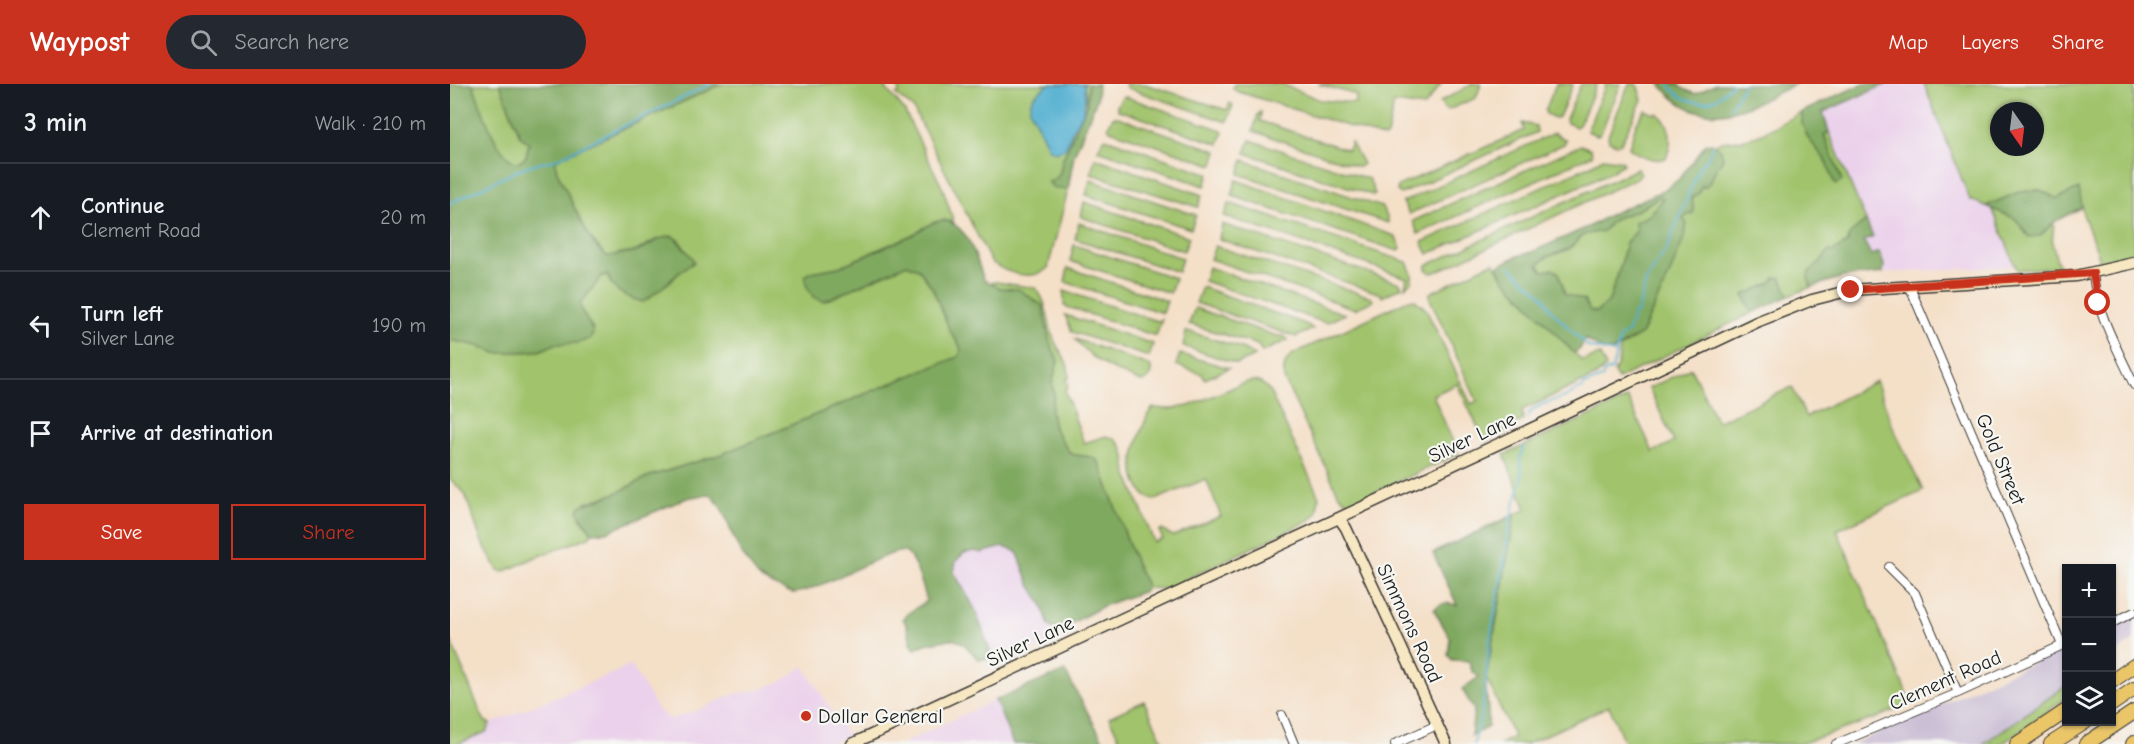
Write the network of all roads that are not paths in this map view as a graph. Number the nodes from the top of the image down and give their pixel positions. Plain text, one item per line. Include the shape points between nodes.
1 (2134, 263) edge
2 (2093, 273) junction
3 (1909, 285) junction
4 (2134, 385) edge
5 (1339, 518) junction
6 (1889, 567) dead end
7 (2134, 612) edge
8 (2116, 620) edge
9 (2062, 637) edge
10 (2062, 645) edge
11 (2134, 666) edge
12 (2116, 678) edge
13 (2134, 689) edge
14 (1958, 693) junction
15 (2116, 701) edge
16 (2134, 712) edge
17 (2062, 714) edge
18 (1282, 715) dead end
19 (2134, 723) edge
20 (1437, 725) junction
21 (2079, 726) edge
22 (852, 744) edge
23 (1294, 744) edge
24 (1395, 744) edge
25 (1446, 744) edge
26 (1836, 744) edge
27 (2017, 744) edge
28 (2051, 744) edge
29 (2086, 744) edge
30 (2102, 744) edge

1 - 2 main road, Silver Lane
2 - 3 main road, Silver Lane
2 - 4 street via 2101,312
3 - 5 main road, Silver Lane via 1851,290 1759,321
3 - 9 street, Gold Street
5 - 20 main road, Simmons Road
5 - 22 main road, Silver Lane
6 - 14 street via 1915,593
7 - 8 street
10 - 14 street, Clement Road
11 - 12 highway
13 - 15 highway
14 - 26 street, Clement Road
16 - 29 highway
17 - 27 highway
18 - 23 street
19 - 30 highway
20 - 24 street
20 - 25 main road, Simmons Road
21 - 28 highway

